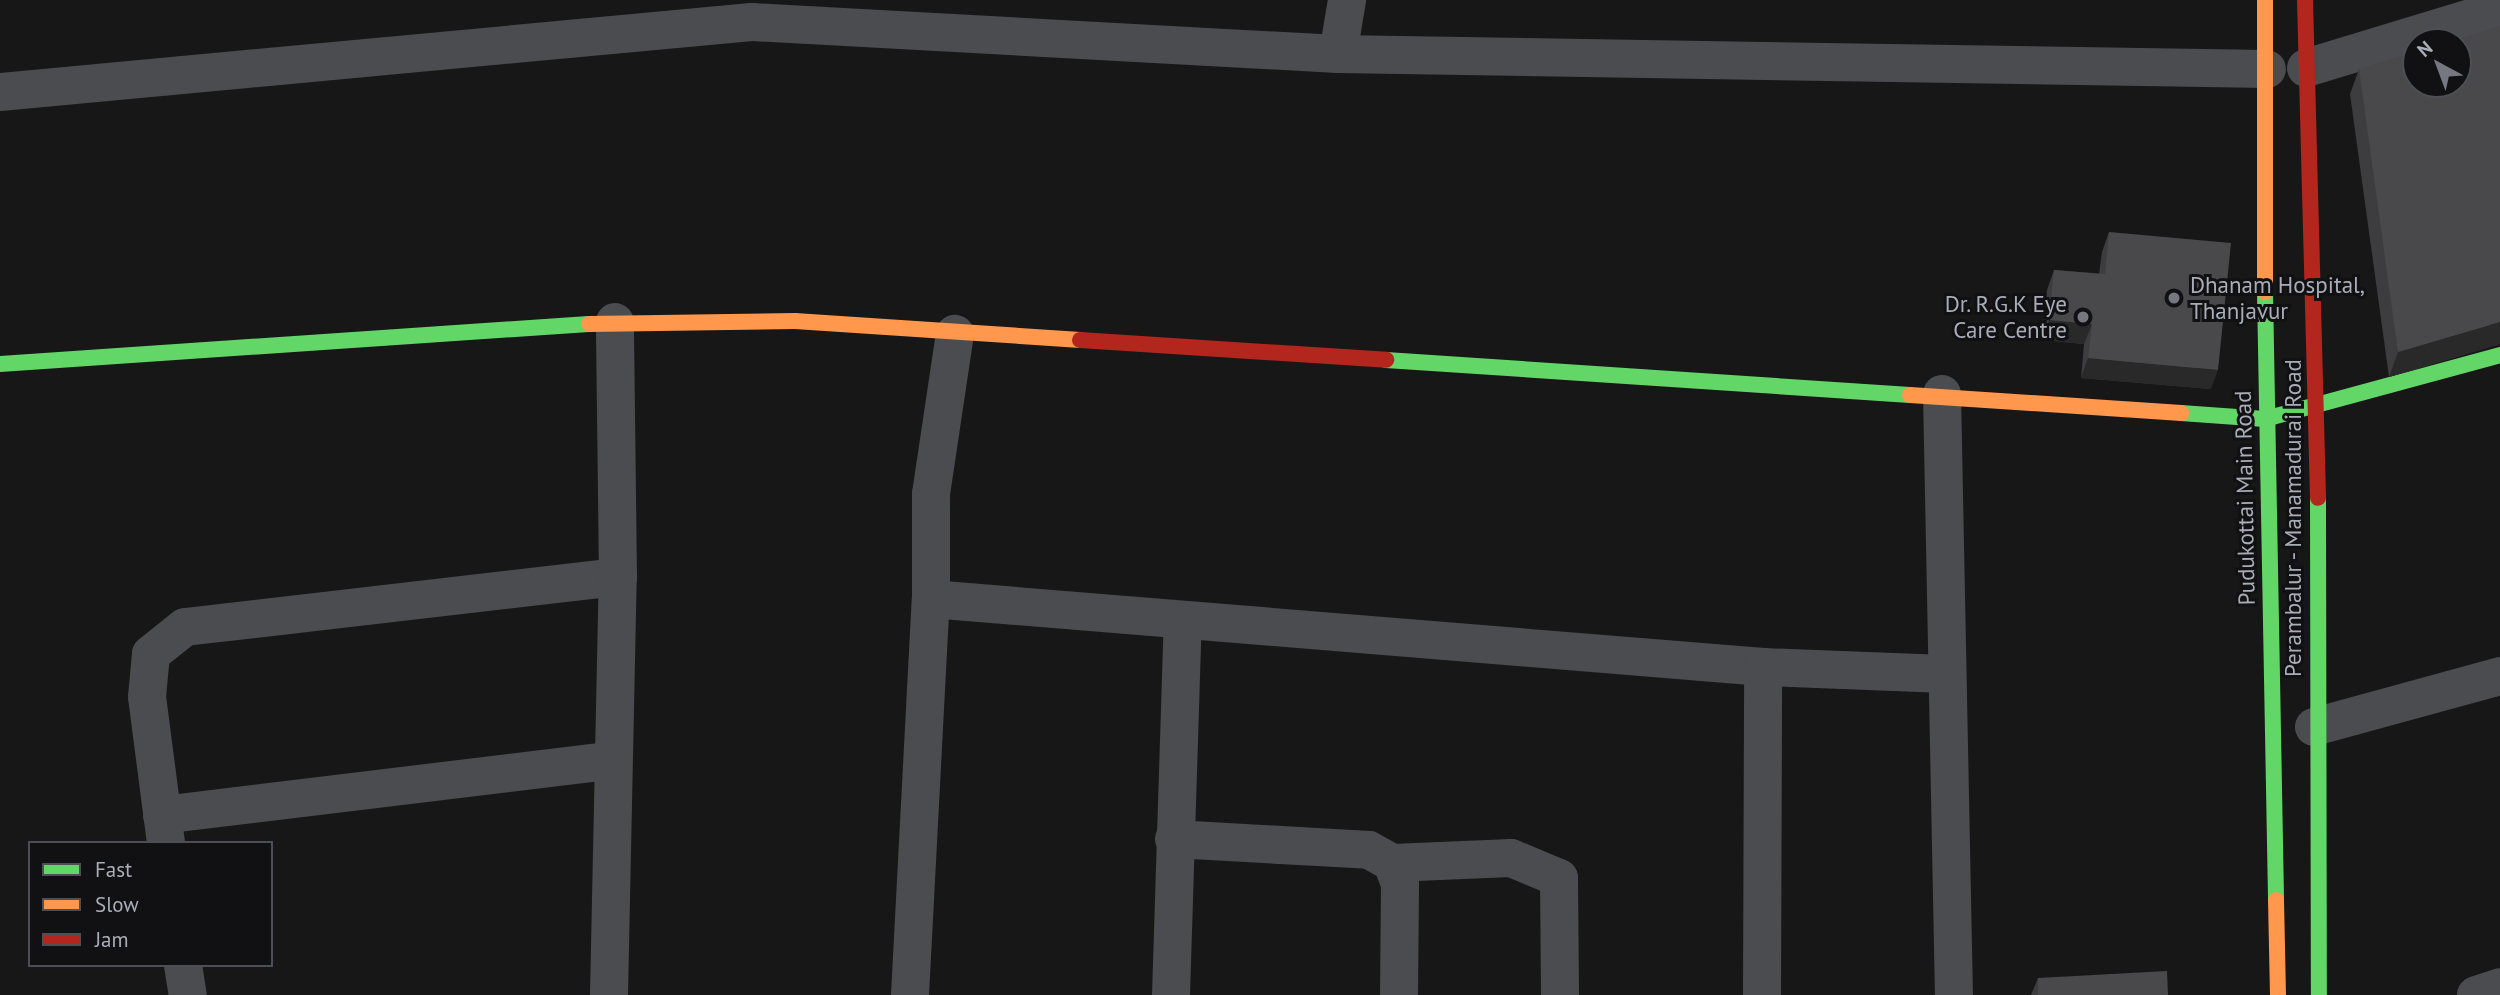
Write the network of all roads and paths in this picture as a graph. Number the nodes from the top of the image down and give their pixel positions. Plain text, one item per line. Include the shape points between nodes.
1 (1347, 0) edge
2 (2265, 0) edge
3 (2305, 0) edge
4 (2500, 9) edge
5 (751, 11) edge
6 (1338, 54) junction
7 (2306, 68) junction
8 (2267, 69) junction
9 (0, 92) edge
10 (615, 322) junction
11 (955, 334) junction
12 (2500, 355) edge
13 (0, 364) edge
14 (1942, 394) junction
15 (2320, 402) junction
16 (2265, 419) junction
17 (618, 577) junction
18 (932, 599) junction
19 (1183, 622) junction
20 (1763, 667) junction
21 (1945, 674) junction
22 (2500, 676) edge
23 (2314, 727) junction
24 (611, 761) junction
25 (164, 829) edge
26 (1174, 839) junction
27 (1392, 863) junction
28 (183, 967) edge
29 (2500, 987) edge
30 (188, 995) edge
31 (609, 995) edge
32 (910, 995) edge
33 (1171, 995) edge
34 (1399, 995) edge
35 (1560, 995) edge
36 (1762, 995) edge
37 (1954, 995) edge
38 (2278, 995) edge
39 (2319, 995) edge
40 (2476, 995) edge

1 - 6 street
2 - 8 street, Pudukottai Main Road
3 - 7 street, Perambalur - Manamadurai Road
4 - 7 street
5 - 6 street
5 - 9 street
6 - 8 street
7 - 15 street, Perambalur - Manamadurai Road
8 - 16 street, Pudukottai Main Road
10 - 11 street via 795,321
10 - 13 street
10 - 17 street
11 - 14 street
11 - 18 street via 931,494
12 - 15 street
14 - 16 street
14 - 21 street
15 - 16 street
15 - 23 street, Perambalur - Manamadurai Road
16 - 38 street, Pudukottai Main Road
17 - 24 street
17 - 25 street via 185,627 151,654 147,696
18 - 19 street
18 - 32 street
19 - 20 street
19 - 26 street
20 - 21 street
20 - 36 street
21 - 37 street
22 - 23 street
23 - 39 street, Perambalur - Manamadurai Road
24 - 25 street
24 - 31 street
26 - 27 street via 1369,850
26 - 33 street
27 - 34 street via 1400,884
27 - 35 street via 1511,858 1559,878
28 - 30 street
29 - 40 street

